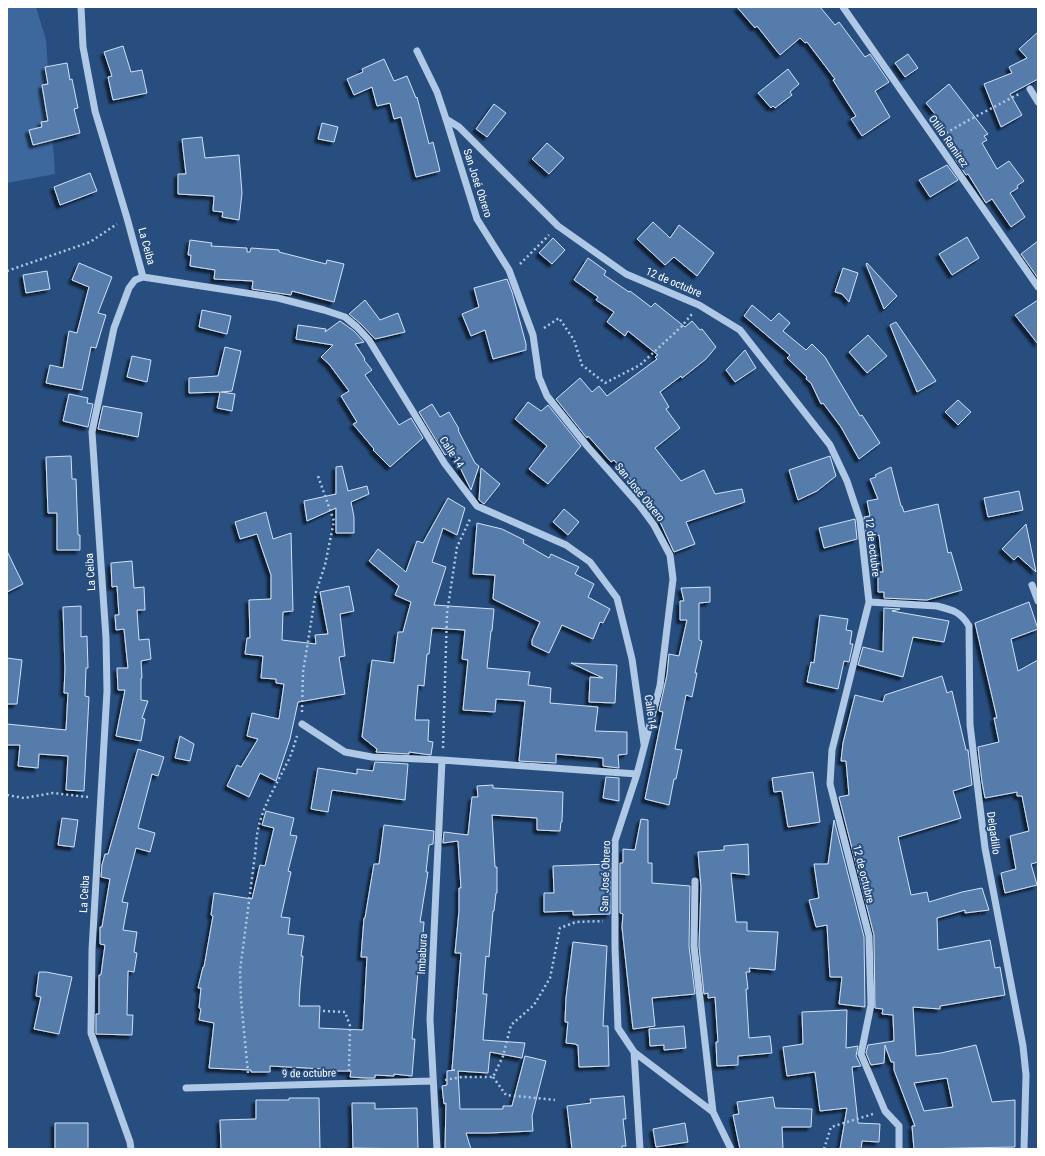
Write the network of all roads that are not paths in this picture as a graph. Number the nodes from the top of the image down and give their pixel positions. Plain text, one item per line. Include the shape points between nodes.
1 (81, 7) edge
2 (843, 7) edge
3 (417, 51) dead end
4 (1030, 89) road end
5 (1038, 102) edge
6 (446, 119) junction
7 (143, 277) junction
8 (1038, 287) edge
9 (1032, 585) dead end
10 (1038, 601) edge
11 (869, 602) junction
12 (302, 724) road end
13 (644, 744) junction
14 (442, 760) junction
15 (637, 774) junction
16 (695, 881) dead end
17 (634, 1052) junction
18 (432, 1081) junction
19 (186, 1088) dead end
20 (713, 1112) junction
21 (131, 1149) edge
22 (437, 1149) edge
23 (640, 1149) edge
24 (731, 1149) edge
25 (899, 1149) edge
26 (1024, 1149) edge

1 - 7 street, La Ceiba via 83,47 95,111
2 - 8 street, Otilio Ramirez
3 - 6 street, San José Obrero via 437,92
4 - 5 street
6 - 11 street, 12 de octubre via 459,127 558,226 626,274 699,305 740,330 830,446 847,481 860,520
6 - 13 street, San José Obrero via 477,218 509,270 533,335 539,377 547,396 640,506 654,525 670,555 673,580 660,686
7 - 13 street, Calle 14 via 278,298 345,317 357,327 369,340 445,464 476,506 566,545 590,562 617,598 632,659
7 - 21 street, La Ceiba via 135,280 129,288 114,328 92,432 108,691 92,950 91,1033
9 - 10 street
11 - 25 street, 12 de octubre via 832,750 830,784 869,936 871,1005 861,1054 885,1111 900,1126
11 - 26 street, Delgadillo via 937,606 964,617 969,626 970,725 984,848 1023,1046 1026,1075
12 - 14 street via 346,752 372,757
13 - 15 street, San José Obrero
14 - 15 street
14 - 18 street, Imbabura via 430,1019
15 - 17 street, San José Obrero via 615,842 618,1028
16 - 20 street via 694,946
17 - 20 street, San José Obrero
17 - 23 street
18 - 19 street, 9 de octubre
18 - 22 street, Imbabura
20 - 24 street, San José Obrero

